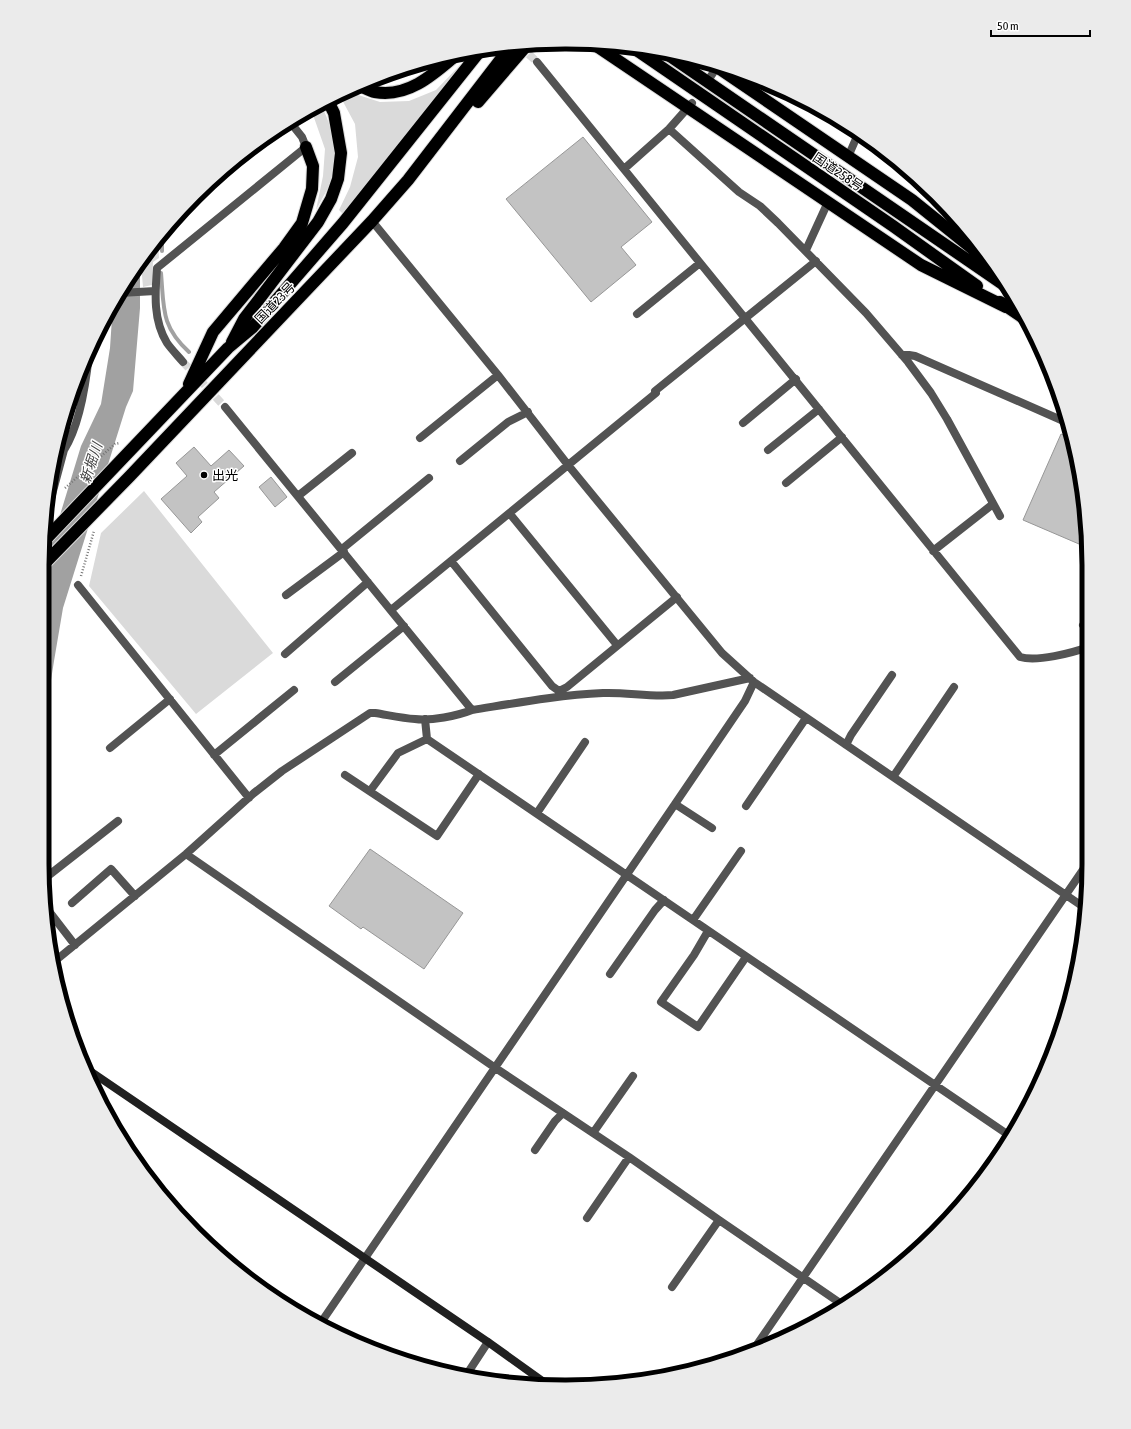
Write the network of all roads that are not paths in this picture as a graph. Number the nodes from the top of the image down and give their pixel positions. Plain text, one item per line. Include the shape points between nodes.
1 (604, 50) edge
2 (523, 51) edge
3 (506, 52) edge
4 (644, 55) edge
5 (475, 57) edge
6 (537, 62) tunnel mouth
7 (679, 62) edge
8 (447, 63) edge
9 (719, 73) edge
10 (367, 89) edge
11 (690, 105) junction
12 (330, 106) edge
13 (294, 127) edge
14 (669, 129) junction
15 (856, 139) edge
16 (306, 147) junction
17 (848, 157) junction
18 (624, 169) junction
19 (408, 180) junction
20 (828, 202) junction
21 (372, 221) junction
22 (806, 250) junction
23 (974, 250) edge
24 (816, 261) junction
25 (700, 263) junction
26 (995, 279) edge
27 (156, 291) junction
28 (127, 292) edge
29 (1006, 307) junction
30 (637, 314) dead end
31 (1017, 314) edge
32 (746, 318) junction
33 (228, 348) junction
34 (902, 355) junction
35 (183, 362) tunnel mouth
36 (88, 369) edge
37 (498, 375) junction
38 (796, 379) junction
39 (185, 392) junction
40 (225, 407) tunnel mouth
41 (819, 409) junction
42 (528, 412) junction
43 (1061, 420) edge
44 (743, 423) dead end
45 (842, 437) junction
46 (420, 438) dead end
47 (768, 450) dead end
48 (352, 452) dead end
49 (460, 461) dead end
50 (568, 465) junction
51 (429, 478) dead end
52 (56, 479) edge
53 (786, 483) dead end
54 (298, 496) junction
55 (993, 504) junction
56 (510, 514) junction
57 (1000, 516) dead end
58 (50, 535) edge
59 (343, 550) junction
60 (933, 550) junction
61 (49, 559) edge
62 (451, 561) junction
63 (368, 582) junction
64 (78, 585) road end
65 (286, 595) dead end
66 (676, 597) junction
67 (391, 610) junction
68 (404, 626) junction
69 (617, 645) junction
70 (1082, 649) edge
71 (285, 654) dead end
72 (892, 675) dead end
73 (752, 680) junction
74 (335, 682) dead end
75 (954, 687) dead end
76 (294, 690) dead end
77 (559, 693) junction
78 (170, 699) junction
79 (472, 710) junction
80 (806, 718) junction
81 (425, 719) junction
82 (426, 739) junction
83 (585, 742) dead end
84 (846, 745) junction
85 (110, 748) dead end
86 (214, 755) junction
87 (479, 774) junction
88 (345, 775) dead end
89 (893, 777) junction
90 (370, 790) junction
91 (250, 798) junction
92 (675, 804) junction
93 (746, 806) dead end
94 (537, 813) junction
95 (118, 821) dead end
96 (712, 828) dead end
97 (741, 851) dead end
98 (186, 854) junction
99 (1082, 872) edge
100 (627, 874) junction
101 (49, 875) edge
102 (1066, 895) junction
103 (135, 896) junction
104 (664, 900) junction
105 (72, 903) dead end
106 (1080, 905) edge
107 (52, 915) edge
108 (693, 920) junction
109 (708, 931) junction
110 (75, 945) junction
111 (746, 957) junction
112 (58, 959) edge
113 (610, 974) dead end
114 (494, 1067) junction
115 (94, 1074) edge
116 (633, 1076) dead end
117 (936, 1086) junction
118 (563, 1113) junction
119 (593, 1133) junction
120 (1006, 1133) edge
121 (535, 1150) dead end
122 (628, 1157) junction
123 (587, 1218) dead end
124 (719, 1220) junction
125 (364, 1259) junction
126 (803, 1278) junction
127 (672, 1287) dead end
128 (838, 1302) edge
129 (323, 1320) edge
130 (488, 1342) junction
131 (758, 1343) edge
132 (469, 1371) edge
133 (540, 1379) edge

1 - 11 highway
2 - 19 highway
3 - 19 highway, 国道23号
4 - 29 highway, 国道258号
5 - 33 highway, 国道23号 via 343,223 252,328
6 - 18 street
7 - 26 highway, 国道258号
8 - 10 highway via 434,75 410,88 391,93
9 - 17 highway
11 - 14 street
11 - 20 highway
12 - 33 highway via 341,153 338,179 331,199 318,222 244,319
13 - 16 street
14 - 18 street
14 - 22 street via 739,192 764,210
15 - 17 street
16 - 27 street via 157,268
16 - 39 highway via 313,166 312,188 302,223 213,332
17 - 23 highway via 912,200
18 - 25 street
19 - 21 highway, 国道23号
20 - 22 street
20 - 29 highway via 921,264
21 - 37 street
21 - 61 highway, 国道23号
22 - 24 street
24 - 32 street
24 - 34 street
25 - 30 street
25 - 32 street
27 - 28 street
27 - 35 street via 159,328 168,345
29 - 31 highway, 国道258号
32 - 38 street
32 - 50 street
33 - 39 highway, 国道23号
34 - 43 street via 915,356
34 - 55 street via 919,375 947,419
36 - 52 street via 80,410 69,443 64,450
37 - 42 street
37 - 46 street
38 - 41 street
38 - 44 street
39 - 58 highway, 国道23号
40 - 54 street
41 - 45 street
41 - 47 street
42 - 49 street via 508,422
42 - 50 street
45 - 53 street
45 - 60 street
48 - 54 street
50 - 56 street
50 - 66 street
51 - 59 street
54 - 59 street
55 - 57 street
55 - 60 street
56 - 62 street
56 - 69 street
59 - 63 street
59 - 65 street
60 - 70 street via 1020,657 1068,654
62 - 67 street
62 - 77 street
63 - 67 street
63 - 71 street
64 - 78 street
66 - 69 street
66 - 73 street via 722,653
67 - 68 street
68 - 74 street
68 - 79 street
69 - 77 street
72 - 84 street
73 - 77 street via 668,695
73 - 80 street
73 - 92 street via 745,701
75 - 89 street
76 - 86 street
77 - 79 street
78 - 85 street
78 - 86 street
79 - 81 street via 462,714
80 - 84 street
80 - 93 street
81 - 82 street
81 - 91 street via 370,714 282,771
82 - 87 street
82 - 90 street via 398,754
83 - 94 street
84 - 89 street
86 - 91 street
87 - 90 street via 437,836
87 - 94 street
88 - 90 street
89 - 102 street
91 - 98 street
92 - 96 street
92 - 100 street
94 - 100 street
95 - 101 street
97 - 108 street
98 - 103 street
98 - 114 street
99 - 102 street
100 - 104 street
100 - 114 street
102 - 106 street
102 - 117 street
103 - 105 street via 112,869
103 - 110 street
104 - 108 street
104 - 113 street
107 - 110 street
108 - 109 street
109 - 111 street
109 - 111 street via 661,1002 698,1027
110 - 112 street
111 - 117 street
114 - 118 street
114 - 125 street
115 - 125 street
116 - 119 street
117 - 120 street
117 - 126 street
118 - 119 street
118 - 121 street
119 - 122 street
122 - 123 street
122 - 124 street
124 - 126 street
124 - 127 street
125 - 129 street
125 - 130 street
126 - 128 street
126 - 131 street
130 - 132 street
130 - 133 street

